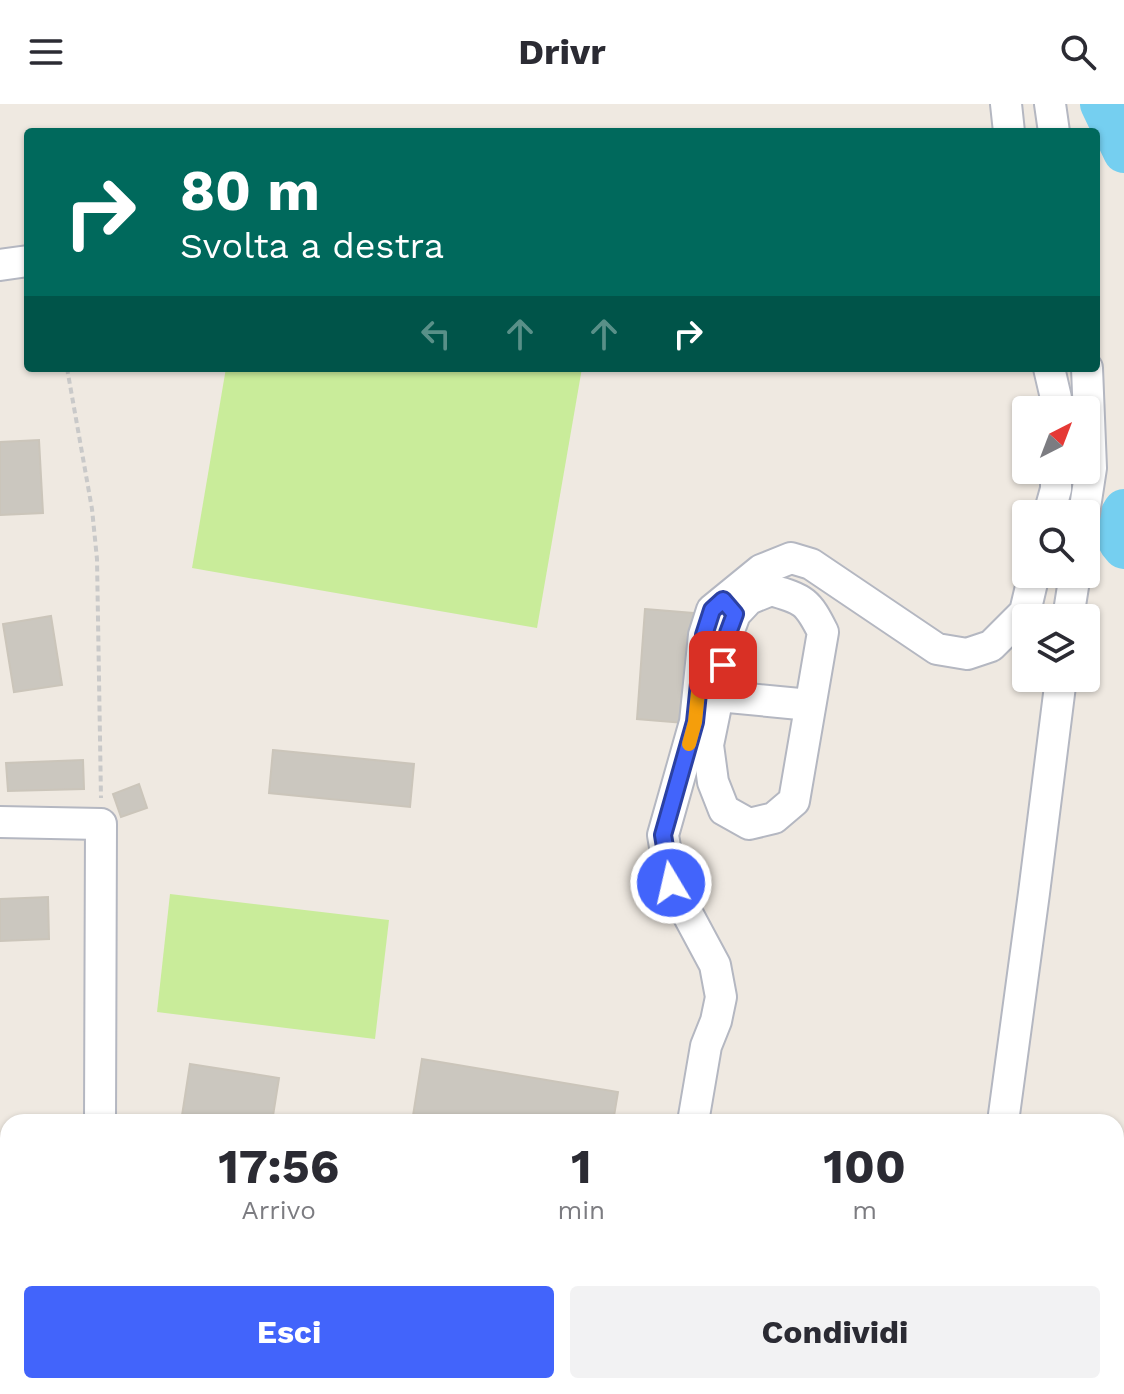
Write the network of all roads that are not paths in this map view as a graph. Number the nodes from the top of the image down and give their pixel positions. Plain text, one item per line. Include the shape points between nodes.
1 (1006, 104) edge
2 (1050, 104) edge
3 (1009, 128) edge
4 (1053, 128) edge
5 (24, 262) edge
6 (0, 265) edge
7 (1050, 372) edge
8 (1087, 372) edge
9 (1056, 396) edge
10 (1086, 500) edge
11 (1031, 588) edge
12 (729, 607) junction
13 (1059, 692) edge
14 (718, 696) junction
15 (810, 705) junction
16 (0, 822) edge
17 (100, 1114) edge
18 (694, 1114) edge
19 (1004, 1114) edge

1 - 3 street
2 - 4 street
5 - 6 street
7 - 9 street
8 - 10 street via 1091,468
11 - 12 street via 1025,612 991,646 967,654 937,649 811,564 791,558 761,570
12 - 14 street
12 - 15 street via 771,590 796,597 811,609 823,632
12 - 18 street via 712,610 704,635 695,722 663,835 671,883 715,965 721,997
13 - 19 street
14 - 15 street
14 - 15 street via 708,745 713,782 724,810 749,824 774,818 794,801
16 - 17 street via 101,824

